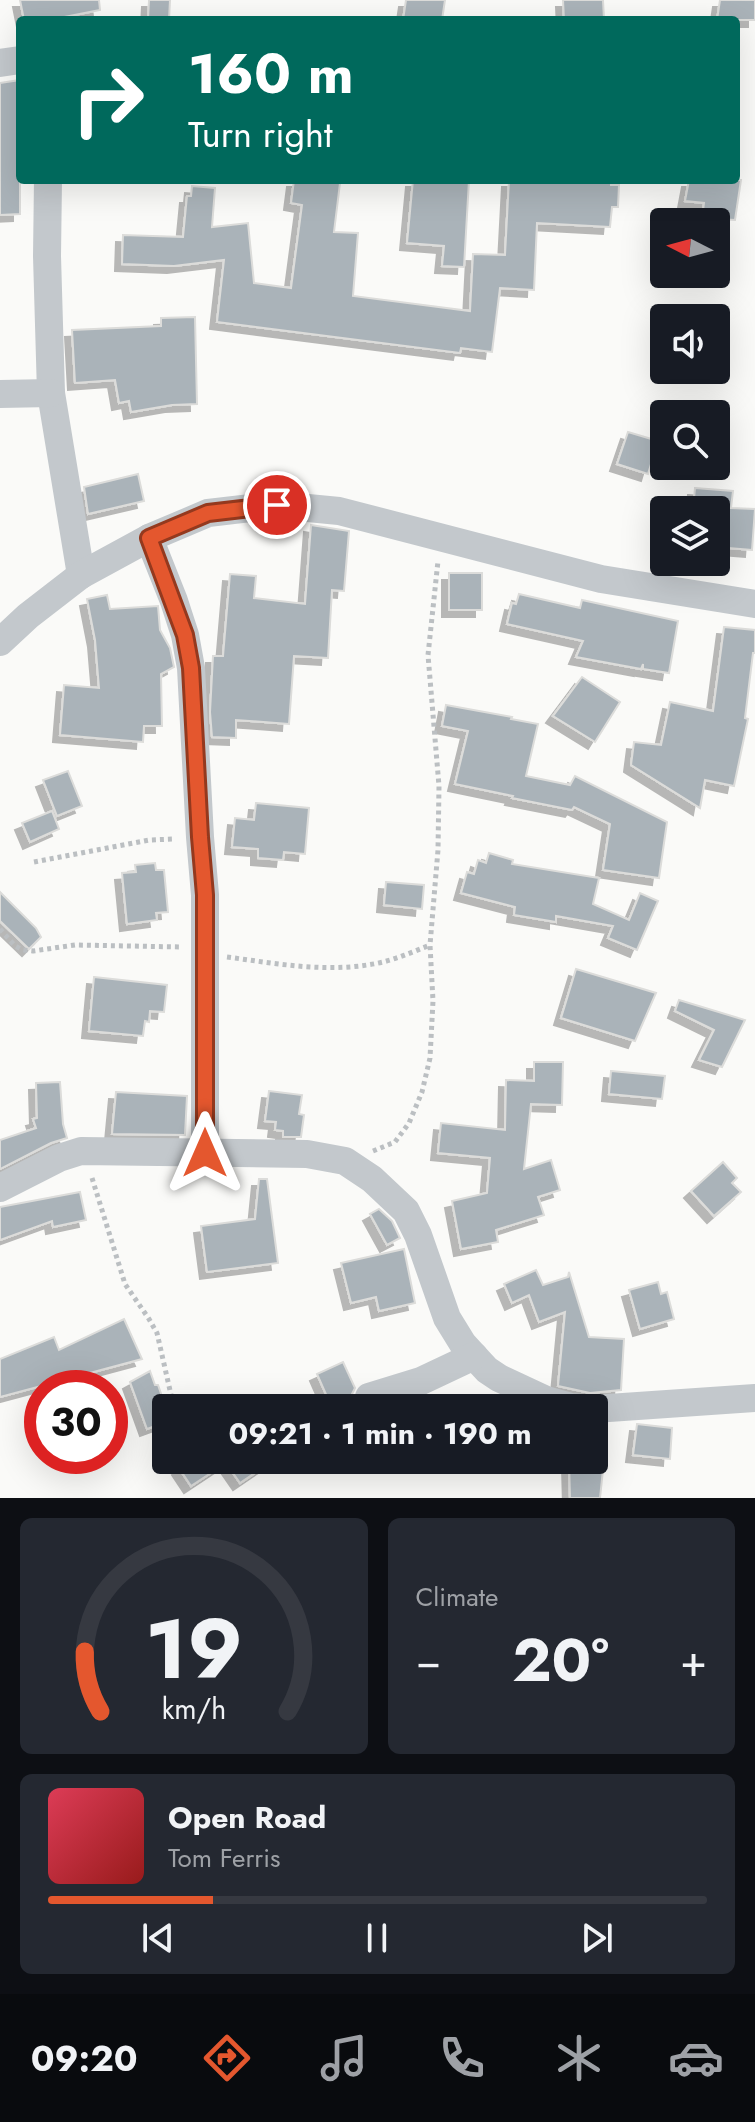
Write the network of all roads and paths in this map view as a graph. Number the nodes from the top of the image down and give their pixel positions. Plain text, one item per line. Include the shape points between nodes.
1 (48, 184) edge
2 (51, 393) junction
3 (0, 394) edge
4 (441, 535) junction
5 (149, 538) junction
6 (81, 575) junction
7 (755, 604) edge
8 (0, 642) edge
9 (200, 837) junction
10 (34, 862) dead end
11 (0, 929) edge
12 (430, 945) junction
13 (206, 951) junction
14 (81, 1151) junction
15 (205, 1153) junction
16 (345, 1161) junction
17 (0, 1188) edge
18 (474, 1356) junction
19 (171, 1394) edge
20 (379, 1394) edge
21 (534, 1394) edge
22 (755, 1398) edge
23 (608, 1408) edge

1 - 2 street
2 - 3 street
2 - 6 street
4 - 5 street via 339,511 277,505 208,513
4 - 7 street via 601,579
4 - 12 path via 428,655 439,786
5 - 6 street
5 - 9 street via 185,635 191,668
6 - 8 street
9 - 10 path via 149,840
9 - 13 street
11 - 13 path via 23,950 137,945
12 - 13 path via 385,961 318,969
12 - 16 path via 430,1058 422,1092 395,1142
13 - 15 street
14 - 15 street
14 - 17 street
14 - 19 path via 125,1284 157,1333
15 - 16 street via 307,1154
16 - 18 street via 406,1211 447,1318
18 - 20 street
18 - 21 street via 487,1370
22 - 23 street

